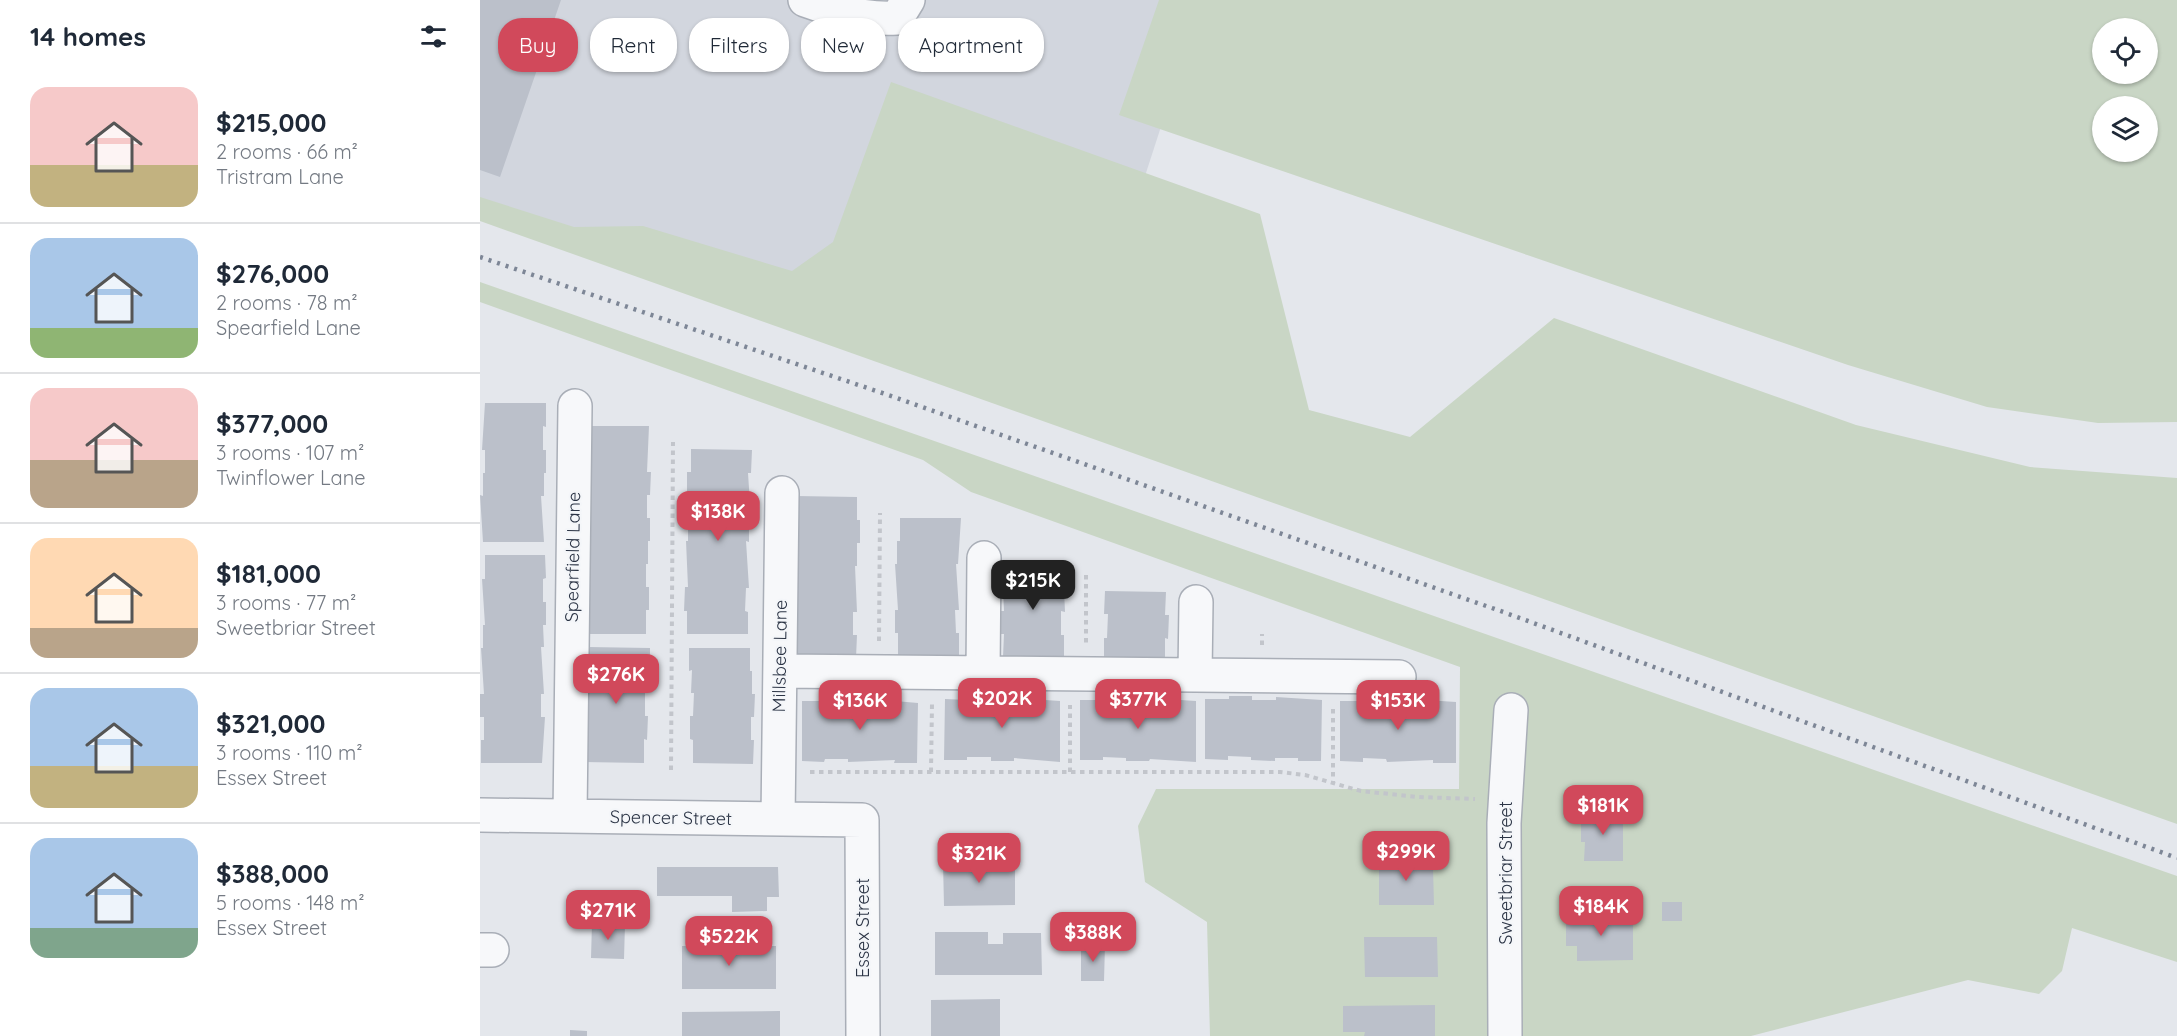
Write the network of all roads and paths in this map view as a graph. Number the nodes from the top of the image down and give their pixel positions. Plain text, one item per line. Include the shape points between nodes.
1 (805, 0) edge
2 (903, 9) edge
3 (575, 405) dead end
4 (673, 442) dead end
5 (782, 493) dead end
6 (880, 513) dead end
7 (984, 558) dead end
8 (1086, 575) dead end
9 (1196, 602) dead end
10 (780, 671) junction
11 (879, 672) junction
12 (932, 673) junction
13 (983, 673) junction
14 (1078, 674) junction
15 (1195, 675) junction
16 (1399, 677) dead end
17 (1333, 702) dead end
18 (1511, 710) dead end
19 (671, 770) dead end
20 (803, 772) dead end
21 (931, 772) junction
22 (1070, 772) junction
23 (1333, 783) junction
24 (1506, 800) junction
25 (480, 815) edge
26 (570, 816) junction
27 (778, 819) junction
28 (862, 820) joint
29 (863, 1036) edge
30 (1505, 1036) edge

1 - 2 street via 847,14
3 - 26 street, Spearfield Lane
4 - 19 path
5 - 10 street, Millsbee Lane
6 - 11 path
7 - 13 street
8 - 14 path
9 - 15 street
10 - 11 street
10 - 27 street, Millsbee Lane
11 - 12 street
12 - 13 street
12 - 21 path
13 - 14 street
14 - 15 street
14 - 22 path
15 - 16 street
17 - 23 path
18 - 24 street, Sweetbriar Street
20 - 21 path
21 - 22 path
22 - 23 path via 1280,772
23 - 24 path via 1385,794
24 - 30 street, Sweetbriar Street
25 - 26 street, Spencer Street
26 - 27 street, Spencer Street
27 - 28 street, Spencer Street
28 - 29 street, Essex Street

